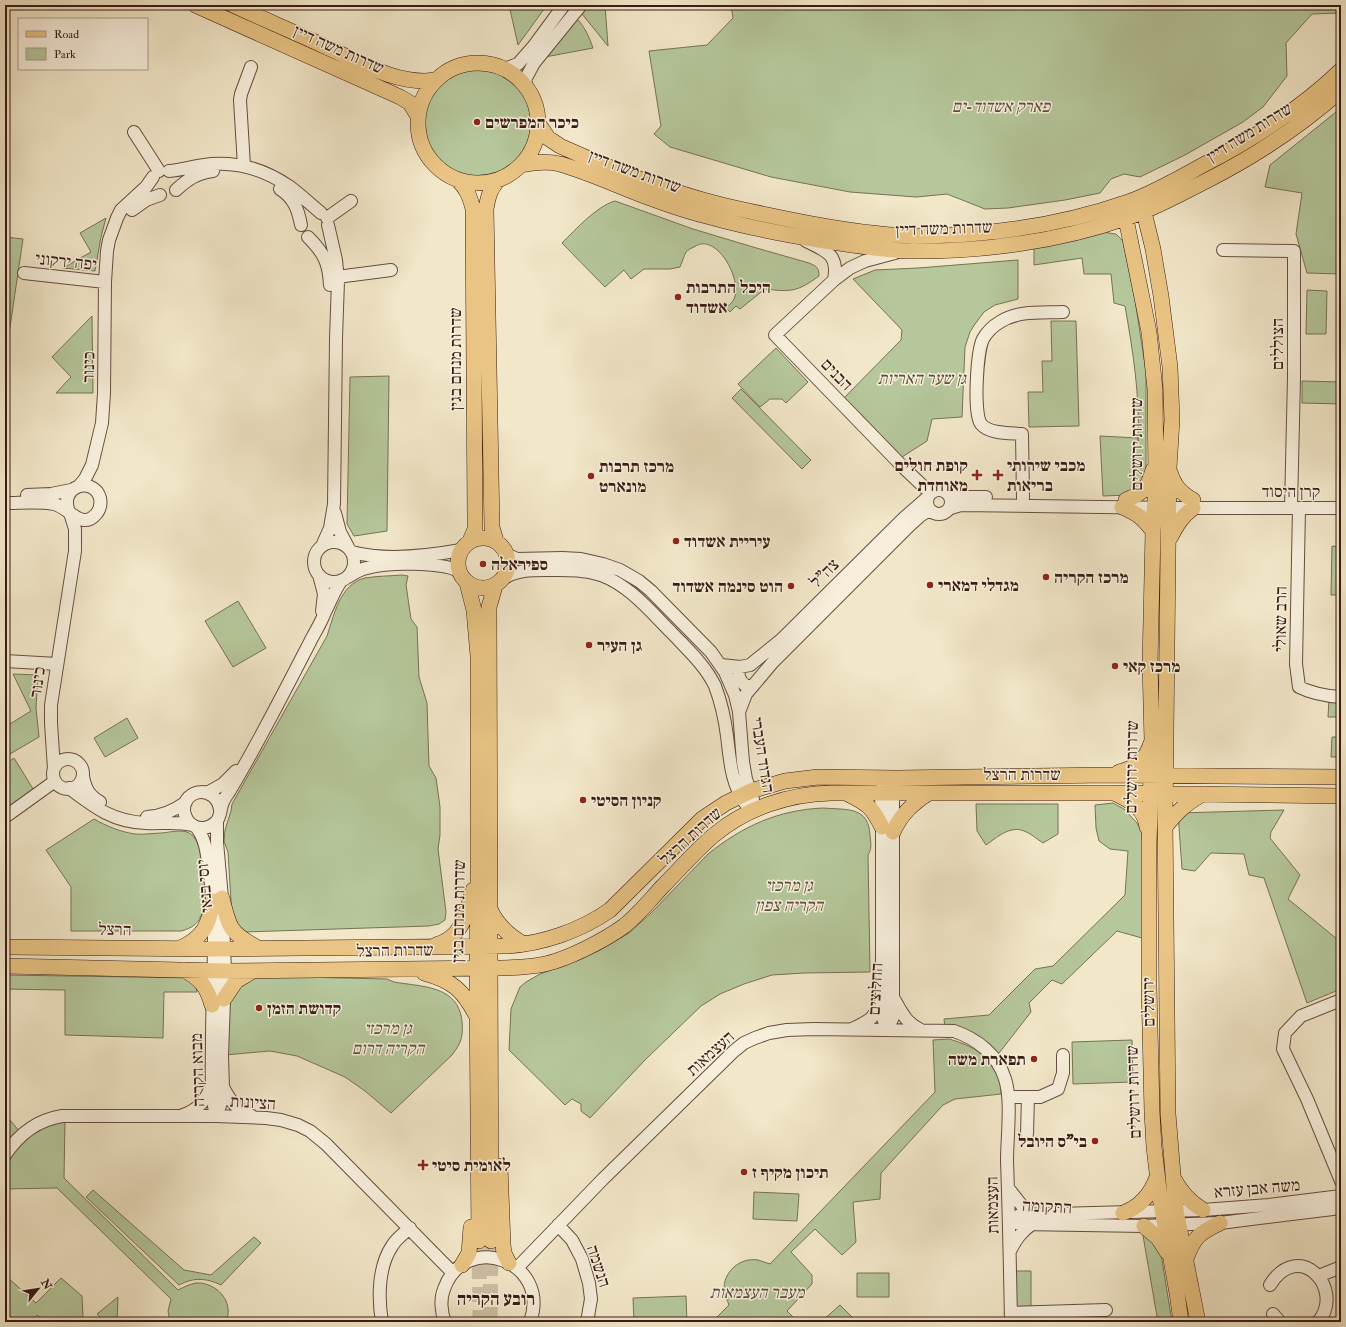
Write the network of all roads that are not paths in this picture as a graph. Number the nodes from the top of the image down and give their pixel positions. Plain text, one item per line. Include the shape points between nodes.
1 (195, 5) edge
2 (232, 5) edge
3 (564, 5) edge
4 (581, 5) edge
5 (251, 67) dead end
6 (504, 70) junction
7 (1341, 70) edge
8 (436, 80) junction
9 (525, 87) junction
10 (1341, 90) edge
11 (418, 116) junction
12 (538, 123) junction
13 (134, 132) dead end
14 (521, 165) junction
15 (244, 166) junction
16 (160, 173) junction
17 (458, 180) junction
18 (498, 180) junction
19 (176, 190) junction
20 (160, 196) junction
21 (351, 201) dead end
22 (1130, 202) junction
23 (1164, 202) junction
24 (1144, 212) junction
25 (1126, 218) junction
26 (325, 219) junction
27 (301, 224) junction
28 (1091, 229) junction
29 (308, 237) junction
30 (798, 237) junction
31 (1153, 249) junction
32 (1223, 250) dead end
33 (906, 251) junction
34 (1134, 251) junction
35 (391, 270) dead end
36 (24, 273) dead end
37 (337, 277) junction
38 (834, 280) junction
39 (106, 281) junction
40 (1063, 312) dead end
41 (336, 362) junction
42 (95, 454) junction
43 (1162, 464) junction
44 (75, 488) junction
45 (946, 492) junction
46 (930, 494) junction
47 (5, 495) edge
48 (99, 496) junction
49 (1023, 498) junction
50 (5, 503) edge
51 (1124, 503) junction
52 (334, 504) junction
53 (1162, 504) junction
54 (1193, 504) junction
55 (950, 508) junction
56 (1295, 508) junction
57 (1341, 508) edge
58 (929, 510) junction
59 (70, 513) junction
60 (96, 514) junction
61 (1153, 531) junction
62 (1169, 541) junction
63 (496, 542) junction
64 (322, 546) junction
65 (466, 546) junction
66 (350, 550) junction
67 (75, 551) junction
68 (506, 554) junction
69 (319, 575) junction
70 (463, 577) junction
71 (345, 578) junction
72 (499, 582) junction
73 (316, 631) junction
74 (5, 661) edge
75 (57, 664) junction
76 (721, 665) junction
77 (740, 667) junction
78 (753, 686) junction
79 (1341, 697) edge
80 (739, 712) junction
81 (51, 723) junction
82 (1152, 740) junction
83 (250, 755) junction
84 (73, 760) junction
85 (55, 775) junction
86 (1110, 775) junction
87 (1158, 775) junction
88 (83, 776) junction
89 (888, 778) junction
90 (1341, 778) edge
91 (69, 788) junction
92 (207, 793) junction
93 (745, 793) junction
94 (887, 793) junction
95 (930, 793) junction
96 (1114, 793) junction
97 (1158, 793) junction
98 (847, 794) junction
99 (1205, 794) junction
100 (1341, 796) edge
101 (186, 802) junction
102 (753, 811) junction
103 (218, 816) junction
104 (5, 817) edge
105 (194, 826) junction
106 (1165, 827) junction
107 (888, 829) junction
108 (1149, 844) junction
109 (478, 870) junction
110 (218, 900) junction
111 (490, 908) junction
112 (524, 944) junction
113 (433, 946) junction
114 (484, 946) junction
115 (5, 947) edge
116 (180, 948) junction
117 (220, 949) junction
118 (258, 949) junction
119 (5, 966) edge
120 (407, 968) junction
121 (484, 968) junction
122 (184, 970) junction
123 (255, 970) junction
124 (219, 971) junction
125 (888, 998) junction
126 (1341, 1000) edge
127 (218, 1002) junction
128 (477, 1018) junction
129 (850, 1029) junction
130 (887, 1030) junction
131 (921, 1030) junction
132 (490, 1040) junction
133 (1063, 1055) dead end
134 (478, 1068) junction
135 (218, 1087) junction
136 (1008, 1097) junction
137 (1028, 1097) junction
138 (216, 1116) junction
139 (177, 1117) junction
140 (255, 1117) junction
141 (1027, 1134) dead end
142 (5, 1155) edge
143 (1157, 1177) junction
144 (1173, 1177) junction
145 (1341, 1181) edge
146 (1008, 1188) junction
147 (1341, 1196) edge
148 (1341, 1208) edge
149 (1203, 1210) junction
150 (1123, 1212) junction
151 (1170, 1218) junction
152 (1010, 1220) junction
153 (1032, 1220) junction
154 (1220, 1223) junction
155 (558, 1225) junction
156 (1144, 1226) junction
157 (410, 1228) junction
158 (1010, 1252) junction
159 (1170, 1258) junction
160 (1186, 1258) junction
161 (513, 1265) junction
162 (1341, 1267) edge
163 (457, 1269) junction
164 (1321, 1275) junction
165 (1270, 1285) dead end
166 (1106, 1310) dead end
167 (1068, 1316) edge
168 (1011, 1317) edge
169 (382, 1322) edge
170 (446, 1322) edge
171 (530, 1322) edge
172 (587, 1322) edge
173 (1181, 1322) edge
174 (1198, 1322) edge
175 (1318, 1322) edge

1 - 11 main road, שדרות משה דיין via 400,97 410,103
2 - 8 main road, שדרות משה דיין via 388,75 426,82
3 - 6 street via 518,64
4 - 9 street via 534,63 526,78
5 - 15 street via 240,100
6 - 8 main road via 493,65 468,64 446,72
6 - 9 main road via 516,77
7 - 22 main road, שדרות משה דיין via 1308,99 1243,144
8 - 11 main road via 424,96
9 - 12 main road via 534,104
10 - 23 main road, שדרות משה דיין via 1299,125 1251,156
11 - 17 main road via 420,139 430,160
12 - 14 main road via 530,153
12 - 22 main road, שדרות משה דיין via 548,138 560,146 656,185 718,204 859,232 911,236 977,234 1060,221
13 - 16 street
14 - 18 main road
14 - 30 main road, שדרות משה דיין via 539,161 560,164 652,199 714,218
15 - 16 street via 211,164
15 - 26 street via 282,182 298,193
16 - 19 street via 174,174 177,177
16 - 20 street via 152,186
16 - 39 street, כינור via 121,210 109,240
17 - 18 main road via 472,183
17 - 65 main road, שדרות מנחם בגין via 464,186 473,209 476,520 475,530
18 - 63 main road, שדרות מנחם בגין via 489,194 486,209 492,527
19 - 20 street via 169,196
19 - 27 street via 191,177 207,172 232,171 254,176 271,183 290,196
20 - 39 street, כינור via 140,203 124,220 115,242
21 - 26 street
22 - 24 main road
22 - 25 main road, שדרות ירושלים
23 - 24 main road, שדרות משה דיין
23 - 31 main road via 1154,218
24 - 25 main road, שדרות משה דיין
24 - 31 main road, שדרות ירושלים
25 - 28 main road, שדרות משה דיין
25 - 34 main road, שדרות ירושלים
26 - 27 street via 313,211 302,218
26 - 29 street via 327,231 321,237
26 - 37 street via 336,260
27 - 29 street via 302,231
28 - 33 main road, שדרות משה דיין via 979,249
28 - 34 main road via 1117,230 1129,241
29 - 41 street via 320,250 329,273
30 - 33 main road, שדרות משה דיין
30 - 38 street via 823,249 832,257 835,265
31 - 43 main road, שדרות ירושלים via 1170,367 1172,420
32 - 56 street, הצוללים via 1294,250
33 - 38 street, הבנים via 861,262
34 - 43 main road, שדרות ירושלים via 1149,332
35 - 37 street
36 - 39 street, יפה ירקוני
37 - 41 street
38 - 46 street, הבנים via 775,335
39 - 42 street, כינור via 104,399
40 - 49 street via 1009,317 990,330 983,339 979,352 979,420 983,426 992,430 1022,434
41 - 52 street
42 - 44 street, כינור via 89,472
42 - 48 street, כינור
43 - 51 main road via 1146,488
43 - 53 main road, שדרות ירושלים
43 - 54 main road via 1179,490
44 - 47 street via 51,494
44 - 48 street via 88,486
44 - 59 street via 66,501
45 - 46 street via 938,490
45 - 49 street via 961,497
45 - 55 street via 952,501
46 - 58 street via 927,504
46 - 77 street, צה"ל via 781,640 750,664
48 - 60 street via 99,510
49 - 51 street
50 - 59 street via 52,504 61,506
51 - 53 street
51 - 55 street via 961,505
51 - 61 main road via 1143,518
52 - 64 street via 330,528
52 - 66 street via 340,532
53 - 54 street, קרן היסוד
53 - 61 main road, שדרות ירושלים
53 - 62 main road, שדרות ירושלים
54 - 56 street, קרן היסוד via 1242,508
54 - 62 main road via 1180,520
55 - 58 street via 946,513 939,515
56 - 57 street, קרן היסוד
56 - 79 street, הרב שאולי via 1296,664 1299,687 1310,693
58 - 78 street, צה"ל via 905,530 797,637
59 - 60 street via 85,520
59 - 67 street, כינור via 75,529
60 - 67 street, כינור via 83,532
61 - 82 main road, שדרות ירושלים via 1150,664
62 - 87 main road, שדרות ירושלים
63 - 65 main road via 483,538
63 - 68 main road via 503,547
64 - 66 street via 337,542
64 - 69 street via 314,561
65 - 66 street via 414,556 377,556
65 - 70 main road via 458,560
66 - 71 street via 354,565
67 - 75 street, כינור
68 - 72 main road via 508,567
68 - 76 street, הגדוד העברי via 517,559 587,560 613,567 645,586
69 - 71 street via 335,582
69 - 73 street via 324,601
70 - 71 street via 447,566 383,565 366,568
70 - 72 main road via 473,587 480,588 488,588
70 - 109 main road, שדרות מנחם בגין via 474,610 478,656
71 - 73 street via 335,590
72 - 93 street, הגדוד העברי via 511,574 528,571 582,571 615,582 639,600 691,652 711,679 721,706 735,783
72 - 111 main road, שדרות מנחם בגין via 489,607
73 - 83 street
74 - 75 street
75 - 81 street, כינור
76 - 77 street
76 - 80 street, הגדוד העברי via 735,695
77 - 78 street via 740,681 746,686
78 - 80 street, צה"ל via 746,694
80 - 93 street, הגדוד העברי via 746,779
81 - 84 street, כינור via 62,748
81 - 85 street, כינור
82 - 86 main road via 1147,754 1139,763 1128,770
82 - 87 main road, שדרות ירושלים
83 - 92 street via 223,784
83 - 103 street via 223,802
84 - 85 street via 57,764
84 - 88 street via 82,768
85 - 91 street via 61,786
85 - 104 street
86 - 87 main road, שדרות הרצל
86 - 89 main road, שדרות הרצל
87 - 90 main road, שדרות הרצל
87 - 97 main road, שדרות ירושלים
88 - 91 street via 79,783
88 - 101 street via 86,789 92,797 110,808 132,815 163,815
89 - 93 main road, שדרות הרצל via 808,778 785,781
89 - 94 street, החלוצים via 883,786
91 - 105 street via 101,811 117,818 144,823 181,823
92 - 101 street via 196,793
92 - 103 street via 218,801
93 - 102 street, הגדוד העברי via 753,800
93 - 112 main road, שדרות הרצל via 702,819 619,902 602,915 574,930
94 - 95 main road, שדרות הרצל
94 - 98 main road, שדרות הרצל
94 - 107 street, החלוצים
95 - 96 main road, שדרות הרצל
95 - 107 main road
96 - 97 main road, שדרות הרצל
96 - 108 main road via 1130,800 1143,813 1147,822
97 - 99 main road, שדרות הרצל
97 - 106 main road, שדרות ירושלים
97 - 108 main road, שדרות ירושלים
98 - 102 main road, שדרות הרצל via 800,796
98 - 107 main road via 869,806
99 - 100 main road, שדרות הרצל
99 - 106 main road via 1182,807
101 - 105 street via 184,813
102 - 121 main road, שדרות הרצל via 711,837 628,922 609,936 562,959 545,964
103 - 105 street via 211,826
103 - 110 street, יוסי בנאי
105 - 110 street, יוסי בנאי via 205,844
106 - 144 main road, ירושלים via 1168,1114
107 - 125 street, החלוצים
108 - 143 main road, שדרות ירושלים via 1152,1112
109 - 113 main road via 461,927 442,944
109 - 114 main road, שדרות מנחם בגין
110 - 116 main road via 201,934
110 - 117 street, יוסי בנאי
110 - 118 main road via 231,928
111 - 112 main road via 509,935
111 - 114 main road, שדרות מנחם בגין
112 - 114 main road, שדרות הרצל
113 - 114 main road, שדרות הרצל
113 - 118 main road, שדרות הרצל
114 - 121 main road, שדרות מנחם בגין
115 - 116 main road, הרצל
116 - 117 main road, הרצל
117 - 118 main road, שדרות הרצל
117 - 124 street, מבוא הקריה
119 - 122 main road
120 - 121 main road, שדרות הרצל
120 - 123 main road, שדרות הרצל
120 - 128 main road via 448,981 461,992
121 - 128 main road, שדרות מנחם בגין
121 - 132 main road, שדרות מנחם בגין
122 - 124 main road, שדרות הרצל
122 - 127 main road via 200,980 209,995
123 - 124 main road, שדרות הרצל
123 - 127 main road via 236,981
124 - 127 street, מבוא הקריה
125 - 129 street via 873,1017
125 - 130 street, החלוצים via 893,1017
125 - 131 street via 912,1026
126 - 145 street via 1301,1016 1285,1033 1283,1049
127 - 135 street, מבוא הקריה
128 - 134 main road, שדרות מנחם בגין
129 - 130 street, העצמאות
129 - 155 street, העצמאות via 787,1030 769,1033 744,1043
130 - 131 street, העצמאות
131 - 136 street, העצמאות via 954,1031 977,1041 999,1066 1005,1079
132 - 134 main road, שדרות מנחם בגין via 485,1241
132 - 161 main road via 498,1096 503,1245 504,1253
133 - 137 street via 1063,1073 1058,1089 1040,1097
134 - 163 main road via 471,1114 470,1246 469,1253
135 - 138 street, מבוא הקריה via 213,1101
135 - 139 street via 201,1105 190,1113
135 - 140 street via 236,1107
136 - 137 street
136 - 146 street, העצמאות
137 - 141 street
138 - 139 street, הציונות
138 - 140 street, הציונות
139 - 142 street, הציונות via 54,1118 42,1121 21,1135
140 - 157 street, הציונות via 298,1124 310,1131
143 - 150 main road via 1145,1199 1133,1209
143 - 151 main road, שדרות ירושלים
144 - 149 main road via 1190,1202
144 - 151 main road, ירושלים
146 - 152 street, העצמאות
146 - 153 street
147 - 149 street, משה אבן עזרא
148 - 154 street, משה אבן עזרא
149 - 151 street, משה אבן עזרא
150 - 151 street, התקומה
150 - 153 street, התקומה
151 - 154 street, משה אבן עזרא
151 - 156 street, התקומה
151 - 159 main road, שדרות ירושלים
151 - 160 main road, שדרות ירושלים
152 - 153 street, התקומה via 1020,1224
152 - 158 street, העצמאות
153 - 156 street, התקומה
153 - 158 street via 1015,1240
154 - 160 main road via 1203,1230 1192,1243
155 - 161 street, העצמאות
155 - 172 street, הנשמה via 572,1240 582,1259 591,1299
156 - 159 main road via 1158,1238
157 - 163 street, הציונות
157 - 169 street via 392,1246 385,1260 380,1294
158 - 168 street, העצמאות
159 - 173 main road, שדרות ירושלים
160 - 174 main road
161 - 163 street via 485,1257
161 - 171 street via 527,1279 533,1293 534,1308
162 - 164 street
163 - 170 street via 443,1293 442,1310
164 - 165 street via 1308,1267 1293,1266 1279,1273
164 - 175 street via 1329,1288 1330,1304 1326,1314
166 - 167 street, העצמאות
167 - 168 street, העצמאות

